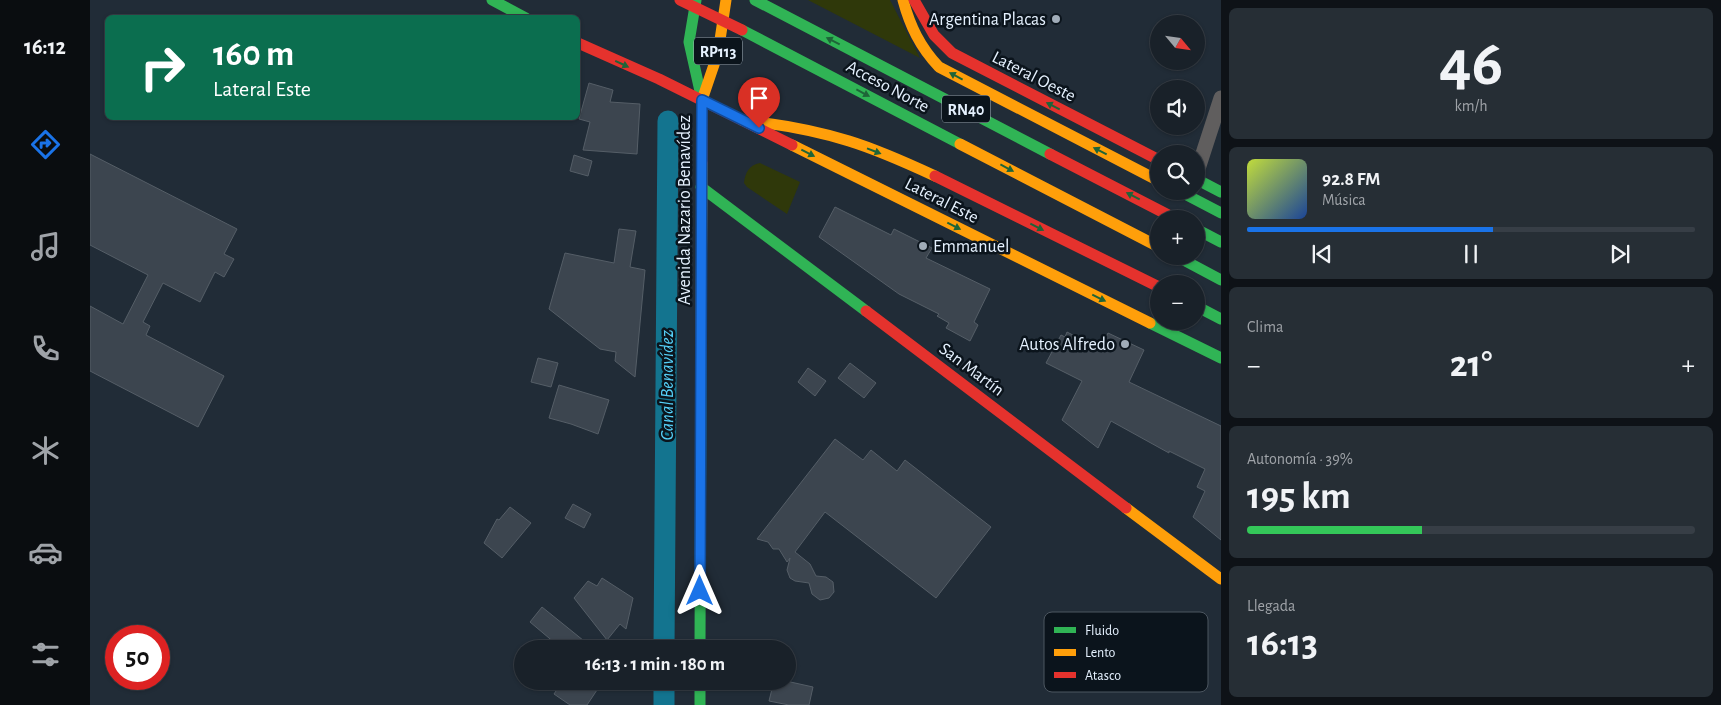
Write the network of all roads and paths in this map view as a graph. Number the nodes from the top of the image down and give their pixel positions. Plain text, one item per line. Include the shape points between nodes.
1 (492, 0) edge
2 (680, 0) edge
3 (696, 0) edge
4 (726, 0) edge
5 (755, 0) edge
6 (903, 0) edge
7 (914, 0) edge
8 (520, 15) edge
9 (580, 44) edge
10 (1221, 98) edge
11 (702, 100) junction
12 (742, 120) junction
13 (1205, 147) edge
14 (1150, 155) edge
15 (1150, 176) edge
16 (1205, 184) edge
17 (701, 187) junction
18 (1221, 192) edge
19 (1196, 200) edge
20 (1159, 210) edge
21 (1221, 213) edge
22 (1205, 234) edge
23 (1150, 242) edge
24 (1221, 242) edge
25 (1193, 265) edge
26 (1221, 280) edge
27 (1150, 283) edge
28 (1205, 310) edge
29 (1221, 318) edge
30 (1221, 358) edge
31 (1221, 579) edge
32 (700, 640) edge
33 (700, 690) edge
34 (700, 705) edge

1 - 8 main road
2 -> 23 main road, Acceso Norte / RN40, bridge
3 - 11 main road, Avenida Nazario Benavídez / RP113 via 688,42
4 - 11 main road, Avenida Nazario Benavídez / RP113 via 718,53
20 -> 5 main road, Acceso Norte / RN40
15 -> 6 main road via 939,67 929,58 909,24
14 -> 7 main road, Lateral Oeste via 952,53 933,35
9 -> 11 main road, Lateral Este
10 - 13 street
11 - 12 main road, Lateral Este
11 - 17 main road, Avenida Nazario Benavídez / RP113
12 -> 27 main road via 821,134 883,154
12 -> 30 main road, Lateral Este
16 - 18 main road
17 - 31 main road, San Martín
17 - 32 main road, Avenida Nazario Benavídez / RP113
19 - 21 main road
22 - 24 main road
25 - 26 main road
28 - 29 main road
33 - 34 main road

